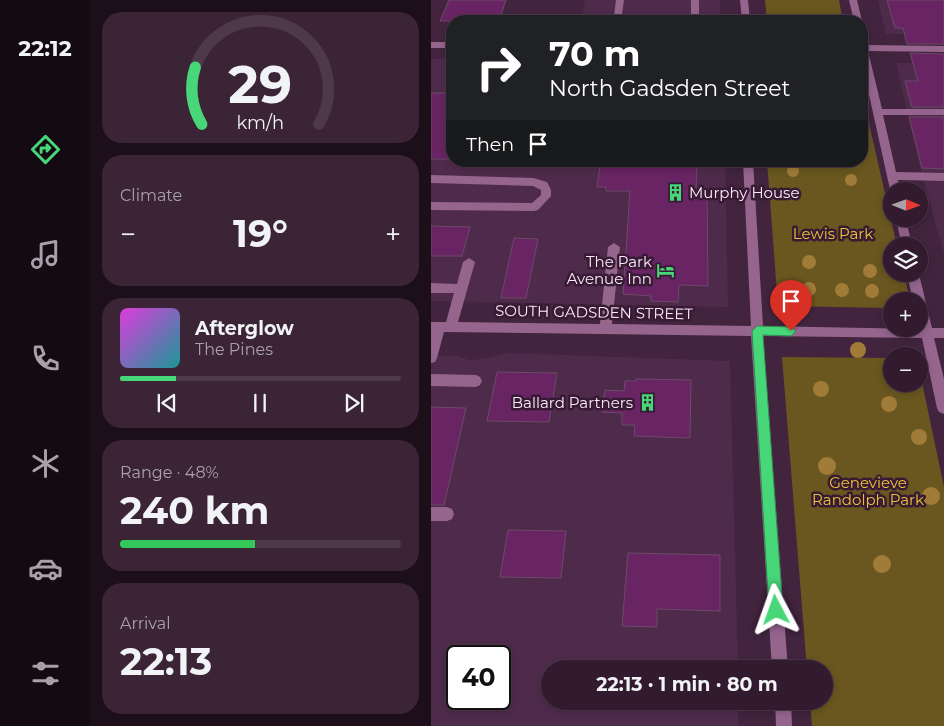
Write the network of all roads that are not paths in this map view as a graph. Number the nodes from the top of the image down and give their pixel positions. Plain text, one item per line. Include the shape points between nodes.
1 (620, 0) edge
2 (695, 0) edge
3 (744, 0) edge
4 (853, 0) edge
5 (618, 15) edge
6 (695, 15) edge
7 (745, 15) edge
8 (857, 15) edge
9 (431, 45) edge
10 (446, 45) edge
11 (868, 46) edge
12 (944, 49) edge
13 (868, 68) edge
14 (878, 112) junction
15 (944, 112) edge
16 (748, 167) edge
17 (892, 176) junction
18 (944, 177) edge
19 (431, 179) edge
20 (893, 182) edge
21 (431, 206) edge
22 (614, 247) dead end
23 (469, 262) dead end
24 (431, 288) edge
25 (461, 289) junction
26 (440, 327) edge
27 (605, 329) junction
28 (757, 331) junction
29 (883, 332) edge
30 (928, 333) edge
31 (944, 333) edge
32 (927, 337) edge
33 (431, 358) edge
34 (431, 380) edge
35 (476, 381) dead end
36 (944, 408) edge
37 (431, 514) edge
38 (447, 514) dead end
39 (780, 660) edge
40 (784, 710) edge
41 (785, 726) edge

1 - 5 street
2 - 6 street
3 - 7 street
4 - 8 street
9 - 10 street
11 - 12 street
13 - 14 street
14 - 15 street
14 - 17 street
16 - 28 street
17 - 18 street
17 - 20 street
19 - 21 street via 533,182 543,185 546,196 534,207
22 - 27 street
23 - 25 street
24 - 25 street
25 - 26 street
26 - 27 street, SOUTH GADSDEN STREET
26 - 33 street
27 - 28 street, SOUTH GADSDEN STREET
28 - 29 street, SOUTH GADSDEN STREET
28 - 39 street
30 - 31 street, SOUTH GADSDEN STREET
32 - 36 street
34 - 35 street
37 - 38 street
40 - 41 street

